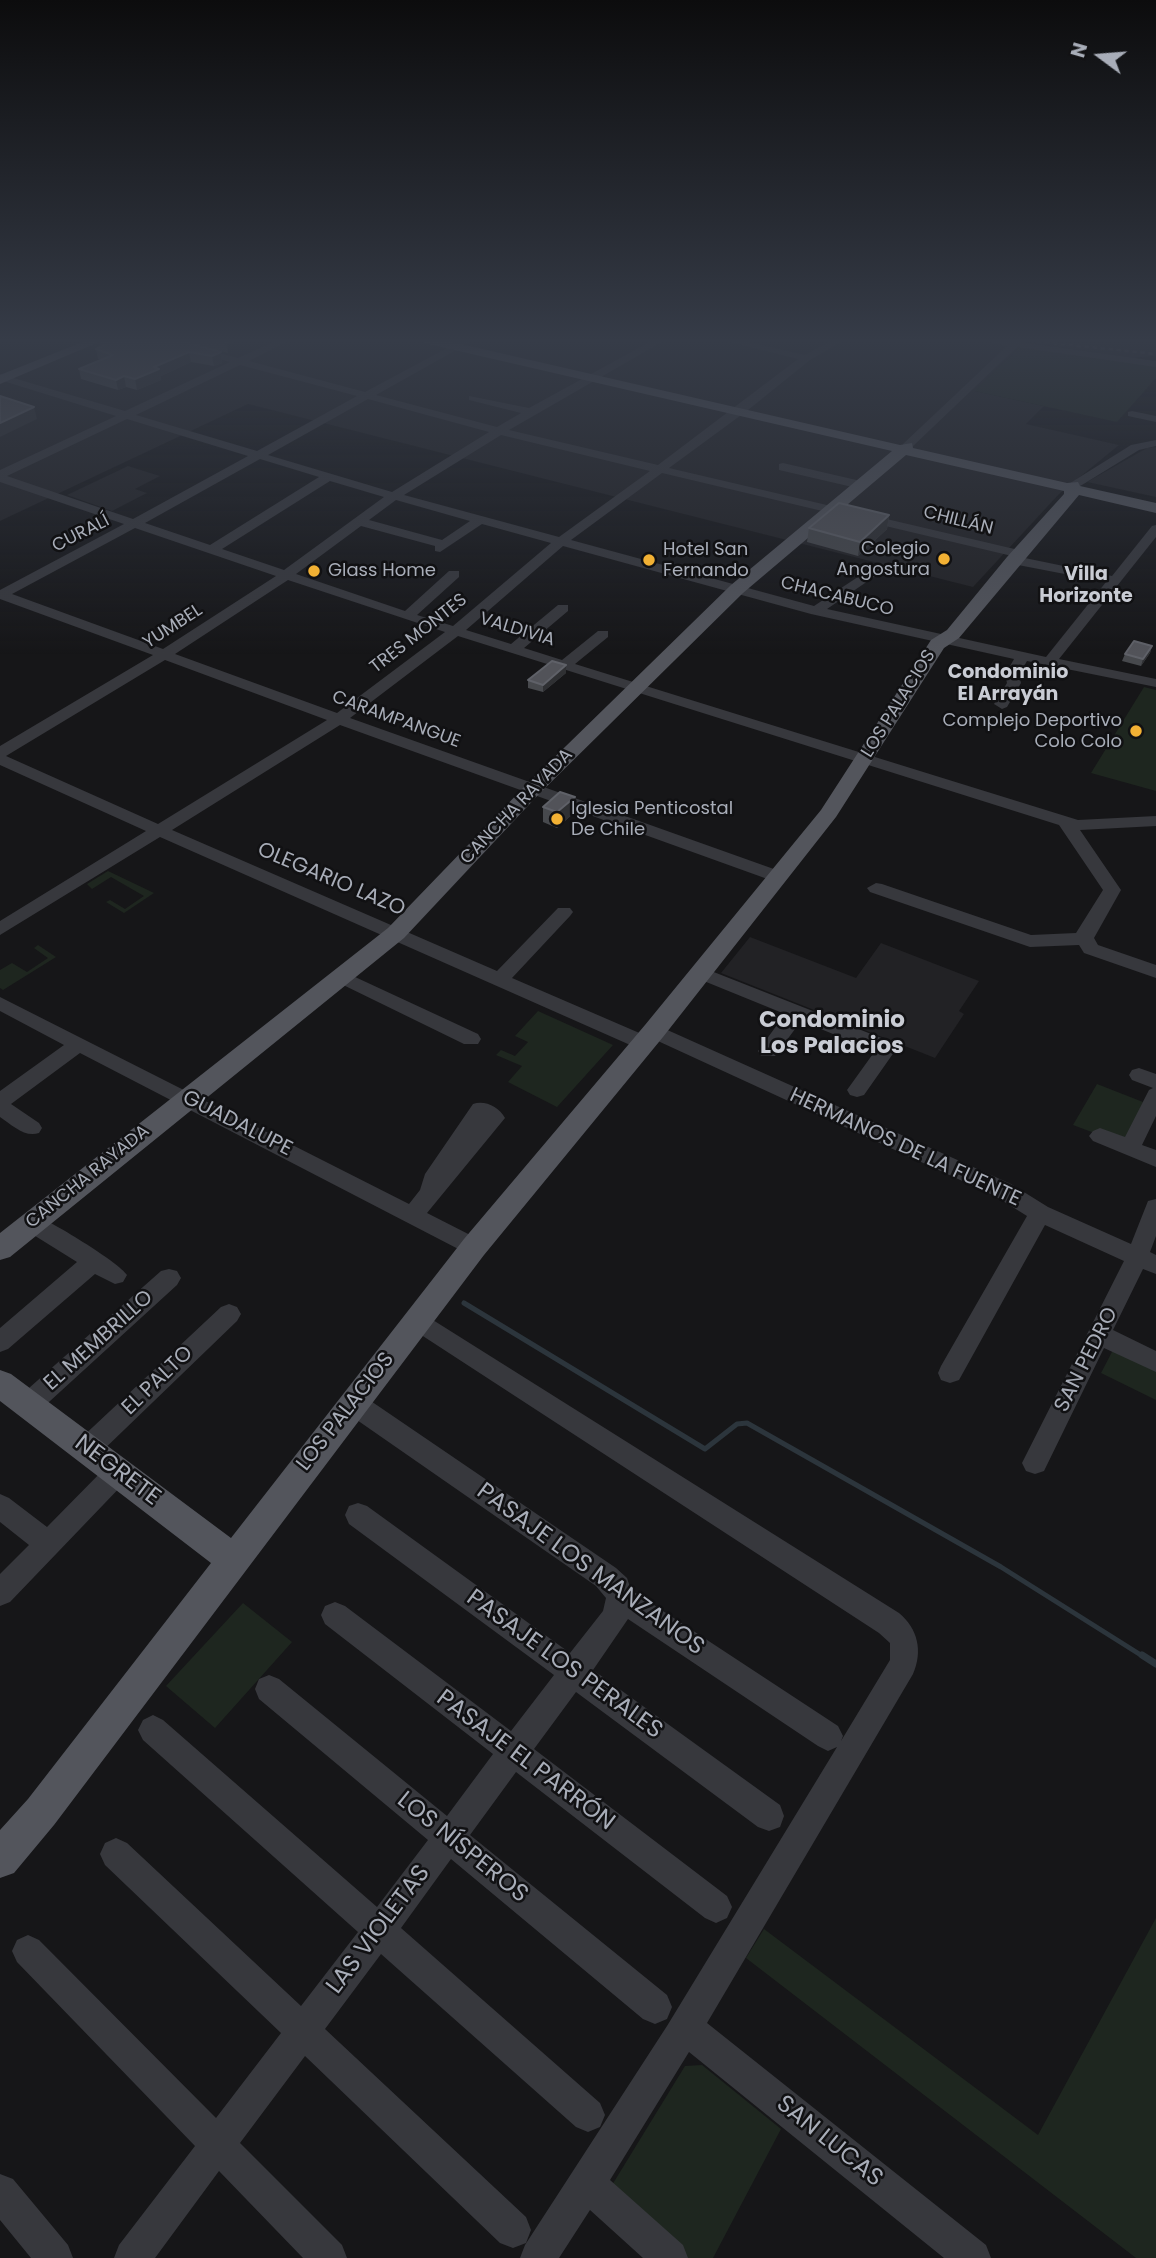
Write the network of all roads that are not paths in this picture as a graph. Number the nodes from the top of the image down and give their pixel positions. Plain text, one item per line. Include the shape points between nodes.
1 (64, 444) edge
2 (217, 444) edge
3 (276, 444) edge
4 (477, 444) edge
5 (555, 444) edge
6 (694, 444) edge
7 (889, 444) edge
8 (908, 444) edge
9 (1149, 444) edge
10 (904, 448) junction
11 (254, 456) junction
12 (783, 467) dead end
13 (659, 469) junction
14 (0, 477) edge
15 (328, 477) junction
16 (861, 485) junction
17 (1074, 488) junction
18 (394, 496) junction
19 (1156, 506) edge
20 (832, 509) junction
21 (479, 520) junction
22 (359, 521) junction
23 (136, 524) junction
24 (1156, 529) edge
25 (560, 542) junction
26 (211, 550) junction
27 (1016, 557) junction
28 (879, 566) dead end
29 (454, 574) dead end
30 (286, 575) junction
31 (1114, 580) junction
32 (737, 589) junction
33 (0, 595) edge
34 (563, 608) dead end
35 (816, 611) junction
36 (407, 615) junction
37 (456, 632) junction
38 (603, 634) dead end
39 (943, 639) junction
40 (514, 649) junction
41 (163, 655) junction
42 (1023, 656) junction
43 (1050, 661) junction
44 (565, 665) junction
45 (1153, 678) edge
46 (636, 687) junction
47 (1002, 704) dead end
48 (339, 719) junction
49 (0, 752) edge
50 (865, 758) junction
51 (0, 759) edge
52 (532, 790) junction
53 (1065, 821) junction
54 (1156, 821) edge
55 (157, 831) junction
56 (779, 877) junction
57 (876, 888) dead end
58 (564, 912) dead end
59 (0, 929) edge
60 (396, 933) junction
61 (1084, 937) junction
62 (1156, 972) edge
63 (701, 973) junction
64 (341, 976) junction
65 (500, 979) junction
66 (0, 1003) edge
67 (797, 1012) junction
68 (649, 1037) junction
69 (471, 1039) dead end
70 (79, 1044) junction
71 (768, 1051) dead end
72 (857, 1090) dead end
73 (1156, 1095) edge
74 (186, 1098) junction
75 (0, 1104) edge
76 (32, 1128) dead end
77 (1100, 1136) dead end
78 (1129, 1148) junction
79 (1156, 1159) edge
80 (430, 1192) dead end
81 (1156, 1207) edge
82 (1040, 1213) junction
83 (413, 1215) junction
84 (32, 1223) junction
85 (474, 1247) junction
86 (0, 1249) edge
87 (94, 1261) junction
88 (1146, 1261) edge
89 (115, 1275) dead end
90 (169, 1278) dead end
91 (229, 1314) dead end
92 (416, 1320) junction
93 (1100, 1335) junction
94 (0, 1342) edge
95 (1156, 1362) edge
96 (950, 1373) dead end
97 (0, 1383) edge
98 (353, 1403) junction
99 (29, 1405) junction
100 (87, 1448) junction
101 (1035, 1463) dead end
102 (118, 1472) junction
103 (0, 1506) edge
104 (358, 1515) dead end
105 (48, 1545) junction
106 (233, 1559) junction
107 (0, 1593) edge
108 (620, 1598) junction
109 (334, 1615) dead end
110 (573, 1672) junction
111 (269, 1689) dead end
112 (153, 1730) dead end
113 (828, 1736) dead end
114 (513, 1752) junction
115 (769, 1816) dead end
116 (449, 1838) junction
117 (116, 1854) dead end
118 (0, 1859) edge
119 (716, 1907) dead end
120 (379, 1930) junction
121 (28, 1951) dead end
122 (655, 2007) dead end
123 (684, 2026) junction
124 (303, 2030) junction
125 (588, 2115) dead end
126 (217, 2144) junction
127 (588, 2184) junction
128 (0, 2192) edge
129 (513, 2230) dead end
130 (55, 2258) edge
131 (131, 2258) edge
132 (329, 2258) edge
133 (538, 2258) edge
134 (670, 2258) edge
135 (973, 2258) edge

1 - 14 street
2 - 11 street, CHACABUCO
3 - 11 street, CURALÍ
4 - 18 street, YUMBEL
5 - 13 street, CHILLÁN
6 - 13 street, TRES MONTES
7 - 10 main road
8 - 10 street, CANCHA RAYADA
9 - 17 street, LOS PALACIOS via 1135,447
10 - 16 main road, CANCHA RAYADA
10 - 17 main road
11 - 15 street, CHACABUCO
11 - 23 street, CURALÍ
12 - 16 street
13 - 20 street, CHILLÁN
13 - 25 street, TRES MONTES
14 - 23 street, VALDIVIA
15 - 18 street, CHACABUCO
15 - 26 street
16 - 20 main road, CANCHA RAYADA
17 - 19 main road
17 - 27 main road, LOS PALACIOS
18 - 21 street, CHACABUCO
18 - 22 street, YUMBEL
20 - 27 street, CHILLÁN
20 - 32 main road, CANCHA RAYADA
21 - 22 street via 442,546
21 - 25 street, CHACABUCO
22 - 30 street, YUMBEL
23 - 26 street, VALDIVIA
23 - 33 street, CURALÍ
24 - 31 street
25 - 32 street, CHACABUCO
25 - 37 street, TRES MONTES
26 - 30 street, VALDIVIA
27 - 31 street, CHILLÁN
27 - 39 main road, LOS PALACIOS via 953,634
28 - 35 street
29 - 36 street
30 - 36 street, VALDIVIA
30 - 41 street, YUMBEL
31 - 43 street
32 - 35 street, CHACABUCO
32 - 46 main road, CANCHA RAYADA
33 - 41 street, CARAMPANGUE
34 - 40 street
35 - 39 street, CHACABUCO
36 - 37 street, VALDIVIA
37 - 40 street, VALDIVIA
37 - 48 street, TRES MONTES
38 - 44 street
39 - 42 street, CHACABUCO
39 - 50 main road, LOS PALACIOS
40 - 44 street, VALDIVIA
41 - 48 street, CARAMPANGUE
41 - 49 street, YUMBEL
42 - 43 street, CHACABUCO
42 - 47 street
43 - 45 street, CHACABUCO
44 - 46 street, VALDIVIA
46 - 50 street, VALDIVIA
46 - 52 main road, CANCHA RAYADA
48 - 52 street, CARAMPANGUE
48 - 55 street, TRES MONTES
50 - 53 street, VALDIVIA
50 - 56 main road, LOS PALACIOS
51 - 55 street, OLEGARIO LAZO
52 - 56 street, CARAMPANGUE
52 - 60 main road, CANCHA RAYADA
53 - 54 street, VALDIVIA via 1077,825
53 - 61 street via 1112,890
55 - 59 street, TRES MONTES
55 - 60 street, OLEGARIO LAZO
56 - 63 main road, LOS PALACIOS
57 - 61 street via 1030,940
58 - 65 street
60 - 64 main road, CANCHA RAYADA
60 - 65 street, OLEGARIO LAZO
61 - 62 street via 1091,948
63 - 67 street
63 - 68 main road, LOS PALACIOS
64 - 69 street
64 - 74 main road, CANCHA RAYADA
65 - 68 street, OLEGARIO LAZO
66 - 70 street, GUADALUPE
67 - 71 street
67 - 72 street via 887,1048
68 - 82 street, HERMANOS DE LA FUENTE via 1003,1190
68 - 85 main road, LOS PALACIOS
70 - 74 street, GUADALUPE
70 - 75 street
73 - 78 street
74 - 83 street, GUADALUPE
74 - 84 main road, CANCHA RAYADA
75 - 76 street
77 - 78 street
78 - 79 street
80 - 83 street
81 - 88 street, SAN PEDRO
82 - 88 street, HERMANOS DE LA FUENTE
82 - 96 street
83 - 85 street, GUADALUPE
84 - 86 main road, CANCHA RAYADA
84 - 87 street
85 - 92 main road, LOS PALACIOS
87 - 89 street
87 - 94 street
88 - 93 street, SAN PEDRO
90 - 99 street, EL MEMBRILLO
91 - 100 street, EL PALTO
92 - 98 main road, LOS PALACIOS
92 - 123 street via 889,1623 905,1640 903,1664
93 - 95 street
93 - 101 street, SAN PEDRO
97 - 99 main road, NEGRETE
98 - 106 main road, LOS PALACIOS
98 - 108 street, PASAJE LOS MANZANOS via 606,1577 617,1587
99 - 100 main road, NEGRETE
100 - 102 main road, NEGRETE
102 - 105 street
102 - 106 main road, NEGRETE
103 - 105 street
104 - 110 street, PASAJE LOS PERALES
105 - 107 street
106 - 118 main road, LOS PALACIOS via 41,1812
108 - 110 street, LAS VIOLETAS via 615,1617
108 - 113 street, PASAJE LOS MANZANOS
109 - 114 street, PASAJE EL PARRÓN
110 - 114 street, LAS VIOLETAS
110 - 115 street, PASAJE LOS PERALES
111 - 116 street, LOS NÍSPEROS
112 - 120 street
114 - 116 street, LAS VIOLETAS
114 - 119 street, PASAJE EL PARRÓN
116 - 120 street, LAS VIOLETAS
116 - 122 street, LOS NÍSPEROS
117 - 124 street
120 - 124 street, LAS VIOLETAS
120 - 125 street
121 - 126 street
123 - 127 street
123 - 135 street, SAN LUCAS
124 - 126 street, LAS VIOLETAS
124 - 129 street
126 - 131 street, LAS VIOLETAS
126 - 132 street
127 - 133 street
127 - 134 street
128 - 130 street

